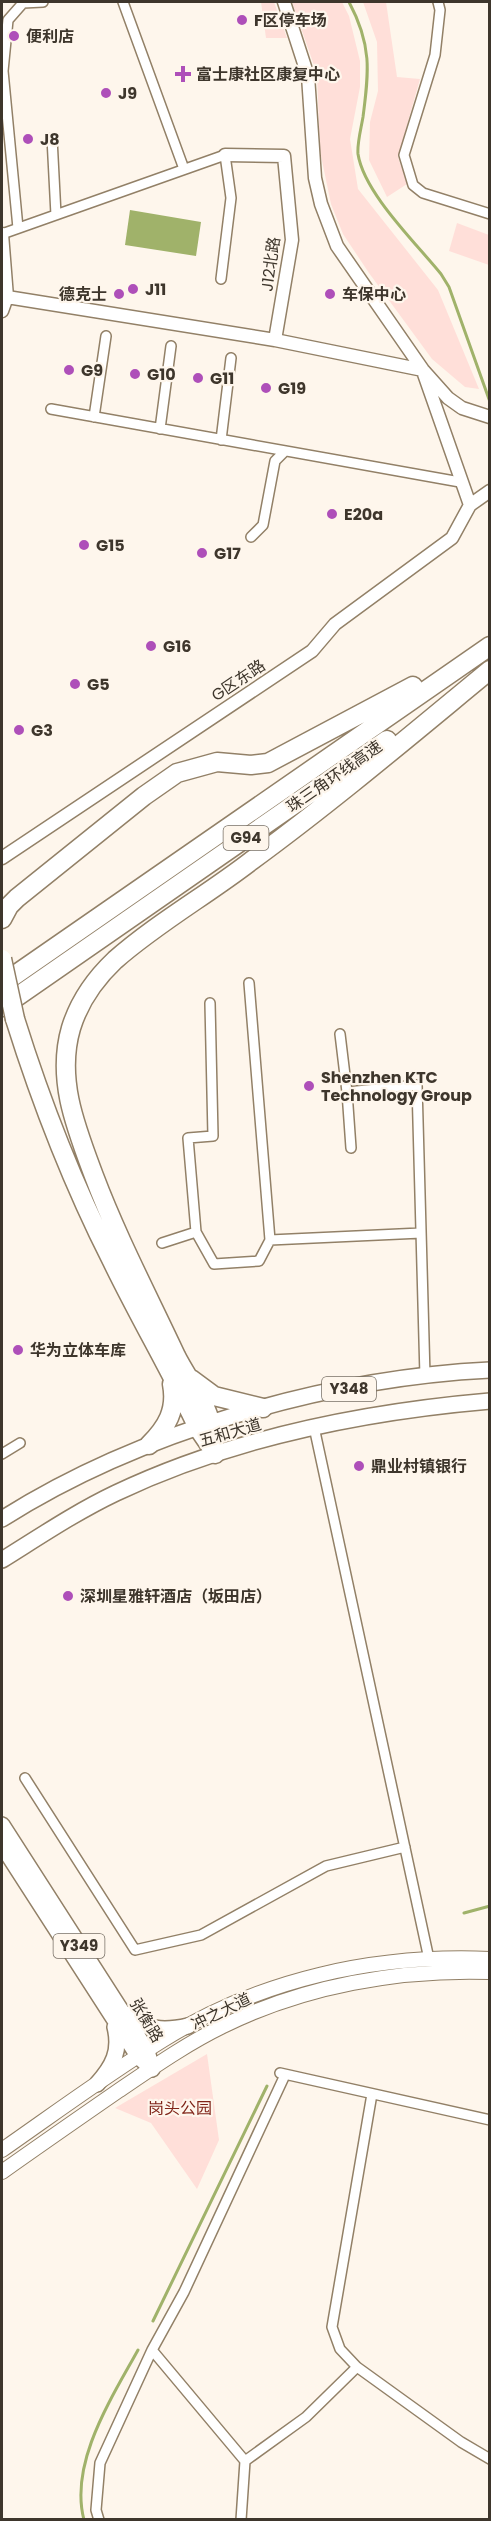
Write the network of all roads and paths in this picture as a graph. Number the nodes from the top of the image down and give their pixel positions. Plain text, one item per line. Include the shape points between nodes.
1 (43, 2) edge
2 (123, 2) edge
3 (284, 2) edge
4 (438, 2) edge
5 (52, 138) dead end
6 (225, 155) junction
7 (184, 169) junction
8 (489, 214) edge
9 (57, 215) junction
10 (18, 228) junction
11 (2, 234) edge
12 (221, 279) dead end
13 (7, 297) junction
14 (2, 311) edge
15 (106, 336) dead end
16 (275, 340) junction
17 (171, 346) dead end
18 (231, 358) dead end
19 (423, 370) junction
20 (51, 409) dead end
21 (484, 416) edge
22 (94, 417) junction
23 (160, 429) junction
24 (221, 440) junction
25 (285, 451) junction
26 (460, 482) junction
27 (489, 491) edge
28 (470, 505) junction
29 (251, 537) dead end
30 (489, 646) edge
31 (489, 669) edge
32 (2, 858) edge
33 (2, 920) edge
34 (2, 952) edge
35 (249, 983) dead end
36 (2, 984) edge
37 (210, 1003) dead end
38 (8, 1013) edge
39 (340, 1034) dead end
40 (347, 1092) junction
41 (351, 1148) dead end
42 (108, 1232) junction
43 (196, 1232) junction
44 (421, 1233) junction
45 (270, 1240) junction
46 (162, 1243) dead end
47 (175, 1368) junction
48 (489, 1370) edge
49 (425, 1376) junction
50 (489, 1401) edge
51 (263, 1408) junction
52 (204, 1425) junction
53 (314, 1427) junction
54 (20, 1443) dead end
55 (149, 1445) junction
56 (2, 1454) edge
57 (215, 1454) junction
58 (2, 1519) edge
59 (2, 1560) edge
60 (25, 1778) dead end
61 (2, 1825) edge
62 (2, 1845) edge
63 (405, 1847) junction
64 (429, 1959) junction
65 (489, 1959) edge
66 (489, 1972) edge
67 (114, 2010) junction
68 (188, 2026) junction
69 (142, 2054) junction
70 (152, 2068) junction
71 (97, 2084) junction
72 (372, 2094) junction
73 (489, 2120) edge
74 (2, 2150) edge
75 (2, 2172) edge
76 (152, 2350) junction
77 (357, 2367) junction
78 (489, 2459) edge
79 (245, 2461) junction
80 (99, 2520) edge
81 (242, 2520) edge

1 - 10 street via 23,3 8,20 4,45
2 - 7 street
3 - 19 street via 308,76 315,177 321,204 337,246
4 - 8 street via 435,55 404,155 413,185 423,193
5 - 9 street
6 - 7 street
6 - 12 street via 231,198
6 - 16 street, J12北路 via 284,156 292,240
7 - 9 street
9 - 10 street
10 - 11 street
11 - 13 street
13 - 14 street
13 - 16 street
15 - 22 street
16 - 19 street
17 - 23 street
18 - 24 street
19 - 21 street via 448,398
19 - 26 street
20 - 22 street
22 - 23 street
23 - 24 street
24 - 25 street
25 - 26 street
25 - 29 street via 275,461 263,525
26 - 28 street
27 - 28 street
28 - 32 street, G区东路 via 452,538 335,624 312,651
30 - 33 highway via 276,760 251,765 218,762 177,774 17,898
30 - 36 highway, 珠三角环线高速 / G94
31 - 38 highway, 珠三角环线高速 / G94
31 - 42 highway via 303,822 139,940 96,981 71,1029 66,1083
34 - 38 highway, bridge
35 - 45 street
37 - 43 street via 213,1136 188,1138
38 - 42 highway via 32,1074
39 - 40 street
40 - 41 street
40 - 44 street via 417,1085
42 - 47 highway
43 - 45 street via 214,1264 260,1261
43 - 46 street
44 - 45 street
44 - 49 street
47 - 51 highway via 214,1396
47 - 52 highway
47 - 55 highway via 169,1421
48 - 49 main road, 五和大道 / Y348
49 - 51 main road, 五和大道 / Y348
50 - 53 main road, 五和大道 / Y348 via 430,1406
51 - 52 main road, 五和大道 / Y348
52 - 55 main road, 五和大道 / Y348
52 - 57 highway
53 - 57 main road, 五和大道 / Y348
53 - 63 street
54 - 56 street
55 - 58 main road, 五和大道 / Y348
57 - 59 main road, 五和大道 / Y348 via 114,1494
60 - 63 street via 135,1950 201,1935 326,1866
61 - 67 main road, 张衡路 / Y349
62 - 67 main road, 张衡路
63 - 64 street
64 - 65 main road, 冲之大道
64 - 68 main road, 冲之大道 via 374,1964 304,1979 253,1996
66 - 70 main road, 冲之大道 via 400,1977 300,1996 221,2027
67 - 68 main road via 154,2029
67 - 69 main road, 张衡路 / Y349
67 - 71 main road via 117,2052
68 - 69 main road, 冲之大道
69 - 70 main road, 张衡路 / Y349
69 - 71 main road, 冲之大道
70 - 75 main road, 冲之大道
71 - 74 main road, 冲之大道
72 - 73 street
72 - 76 street via 283,2074 184,2292
72 - 77 street via 332,2327 340,2349
76 - 79 street
76 - 80 street via 100,2463 96,2510
77 - 78 street
77 - 79 street via 306,2416
79 - 81 street

